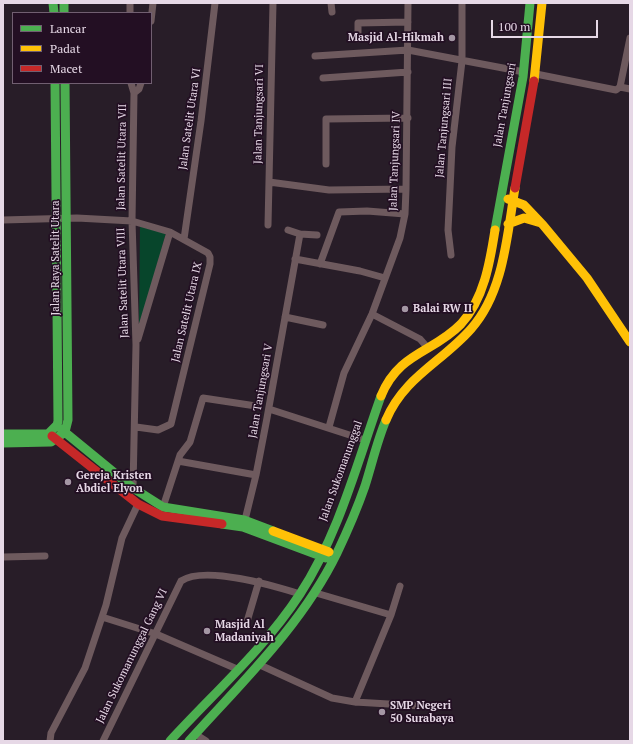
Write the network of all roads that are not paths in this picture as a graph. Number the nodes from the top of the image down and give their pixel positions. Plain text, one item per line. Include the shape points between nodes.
1 (215, 3) edge
2 (273, 3) edge
3 (331, 3) edge
4 (408, 3) edge
5 (462, 3) edge
6 (530, 3) edge
7 (542, 3) edge
8 (332, 12) dead end
9 (408, 22) junction
10 (630, 38) edge
11 (358, 39) dead end
12 (408, 50) junction
13 (315, 56) dead end
14 (462, 61) junction
15 (628, 63) edge
16 (518, 71) junction
17 (408, 72) junction
18 (536, 74) junction
19 (323, 78) dead end
20 (54, 84) edge
21 (65, 84) edge
22 (130, 84) edge
23 (141, 84) edge
24 (620, 87) junction
25 (630, 88) edge
26 (134, 93) junction
27 (408, 118) junction
28 (326, 164) dead end
29 (269, 182) junction
30 (406, 189) junction
31 (500, 198) junction
32 (513, 199) junction
33 (404, 214) junction
34 (68, 218) junction
35 (56, 219) junction
36 (3, 220) edge
37 (132, 221) junction
38 (508, 224) junction
39 (268, 225) dead end
40 (543, 225) junction
41 (288, 230) dead end
42 (170, 232) junction
43 (300, 234) junction
44 (317, 235) dead end
45 (184, 239) junction
46 (451, 255) dead end
47 (295, 259) junction
48 (320, 264) junction
49 (385, 278) junction
50 (372, 314) junction
51 (285, 316) junction
52 (323, 325) dead end
53 (630, 342) edge
54 (136, 345) junction
55 (427, 347) junction
56 (256, 406) dead end
57 (269, 409) junction
58 (57, 425) junction
59 (136, 427) junction
60 (329, 427) junction
61 (65, 432) junction
62 (3, 434) edge
63 (53, 436) junction
64 (365, 440) junction
65 (3, 443) edge
66 (178, 461) junction
67 (256, 475) junction
68 (133, 488) junction
69 (128, 497) junction
70 (138, 504) junction
71 (163, 508) junction
72 (244, 523) junction
73 (323, 553) junction
74 (3, 556) edge
75 (45, 556) dead end
76 (334, 558) junction
77 (259, 581) junction
78 (400, 586) dead end
79 (316, 593) junction
80 (300, 594) junction
81 (391, 615) junction
82 (102, 617) junction
83 (246, 625) dead end
84 (156, 634) junction
85 (260, 665) junction
86 (237, 669) junction
87 (355, 702) junction
88 (422, 706) dead end
89 (192, 737) edge
90 (50, 741) edge
91 (103, 741) edge
92 (170, 741) edge
93 (206, 741) edge

1 - 45 street, Jalan Satelit Utara VI
2 - 29 street, Jalan Tanjungsari VI
3 - 8 street
4 - 9 street, Jalan Tanjungsari IV
5 - 14 street, Jalan Tanjungsari III
6 - 16 main road, Jalan Tanjungsari
7 - 18 main road
9 - 11 street via 358,23
9 - 12 street, Jalan Tanjungsari IV
10 - 15 street
12 - 13 street
12 - 14 street via 448,56
12 - 17 street, Jalan Tanjungsari IV
14 - 16 street
14 - 46 street, Jalan Tanjungsari III via 452,147 448,230
15 - 24 street
16 - 31 main road, Jalan Tanjungsari
17 - 19 street
17 - 27 street, Jalan Tanjungsari IV
18 - 24 street via 613,91
18 - 32 main road
20 - 35 main road, Jalan Raya Satelit Utara
21 - 34 main road, Jalan Raya Satelit Utara
22 - 26 street, Jalan Satelit Utara VII
23 - 26 street, Jalan Satelit Utara VII
24 - 25 street
26 - 37 street, Jalan Satelit Utara VII
27 - 28 street via 326,119
27 - 30 street, Jalan Tanjungsari IV
29 - 30 street via 329,190
29 - 39 street, Jalan Tanjungsari VI
30 - 33 street, Jalan Tanjungsari IV
31 - 32 main road
31 - 55 main road, Jalan Sukomanunggal via 491,254 482,288 472,309 458,326
32 - 38 main road
32 - 40 main road via 530,210
33 - 48 street via 339,212
33 - 49 street, Jalan Tanjungsari IV via 400,238
34 - 35 street, Jalan Satelit Utara IX
34 - 37 street, Jalan Satelit Utara IX
34 - 61 main road, Jalan Raya Satelit Utara via 68,411
35 - 36 street, Jalan Satelit Utara IX
35 - 58 main road, Jalan Raya Satelit Utara via 59,417
37 - 42 street, Jalan Satelit Utara IX
37 - 54 street, Jalan Satelit Utara VIII
38 - 40 main road via 518,219 529,218
38 - 76 main road via 494,286 479,319 455,345 406,388 394,403 382,430 368,479
40 - 53 main road via 587,278
41 - 43 street
42 - 45 street, Jalan Satelit Utara IX
42 - 54 street, Jalan Satelit Utara VIII
43 - 44 street
43 - 47 street, Jalan Tanjungsari V
45 - 59 street, Jalan Satelit Utara IX via 208,253 210,261 171,424 158,430
47 - 48 street
47 - 51 street, Jalan Tanjungsari V
48 - 49 street
49 - 50 street, Jalan Tanjungsari IV
50 - 55 street via 420,340
50 - 60 street, Jalan Tanjungsari IV via 344,373
51 - 52 street
51 - 57 street, Jalan Tanjungsari V
54 - 59 street, Jalan Satelit Utara VIII
55 - 64 main road, Jalan Sukomanunggal via 397,368 389,380
56 - 66 street via 204,397 190,442
57 - 60 street
57 - 67 street, Jalan Tanjungsari V
58 - 61 main road
58 - 63 main road
59 - 68 street, Jalan Satelit Utara VIII
60 - 64 street
61 - 63 main road
61 - 68 main road
62 - 63 main road
63 - 65 main road via 48,442
63 - 69 main road
64 - 73 main road, Jalan Sukomanunggal via 344,503
66 - 67 street
66 - 71 street
67 - 72 street, Jalan Tanjungsari V
68 - 69 street, Jalan Satelit Utara VIII
68 - 71 main road
69 - 70 main road
70 - 72 main road via 162,516
70 - 82 street via 122,538
71 - 72 main road
72 - 73 main road
73 - 76 main road
73 - 80 main road, Jalan Sukomanunggal
74 - 75 street
76 - 79 main road
77 - 80 street
77 - 83 street
77 - 84 street, Jalan Sukomanunggal Gang VI via 202,576 192,576 181,581
78 - 81 street
79 - 81 street
79 - 85 main road
80 - 86 main road, Jalan Sukomanunggal via 262,643
81 - 87 street
82 - 84 street
82 - 90 street via 85,668 51,733
84 - 86 street
84 - 91 street, Jalan Sukomanunggal Gang VI
85 - 87 street via 332,698
85 - 89 main road
86 - 92 main road, Jalan Sukomanunggal
87 - 88 street
89 - 93 street

